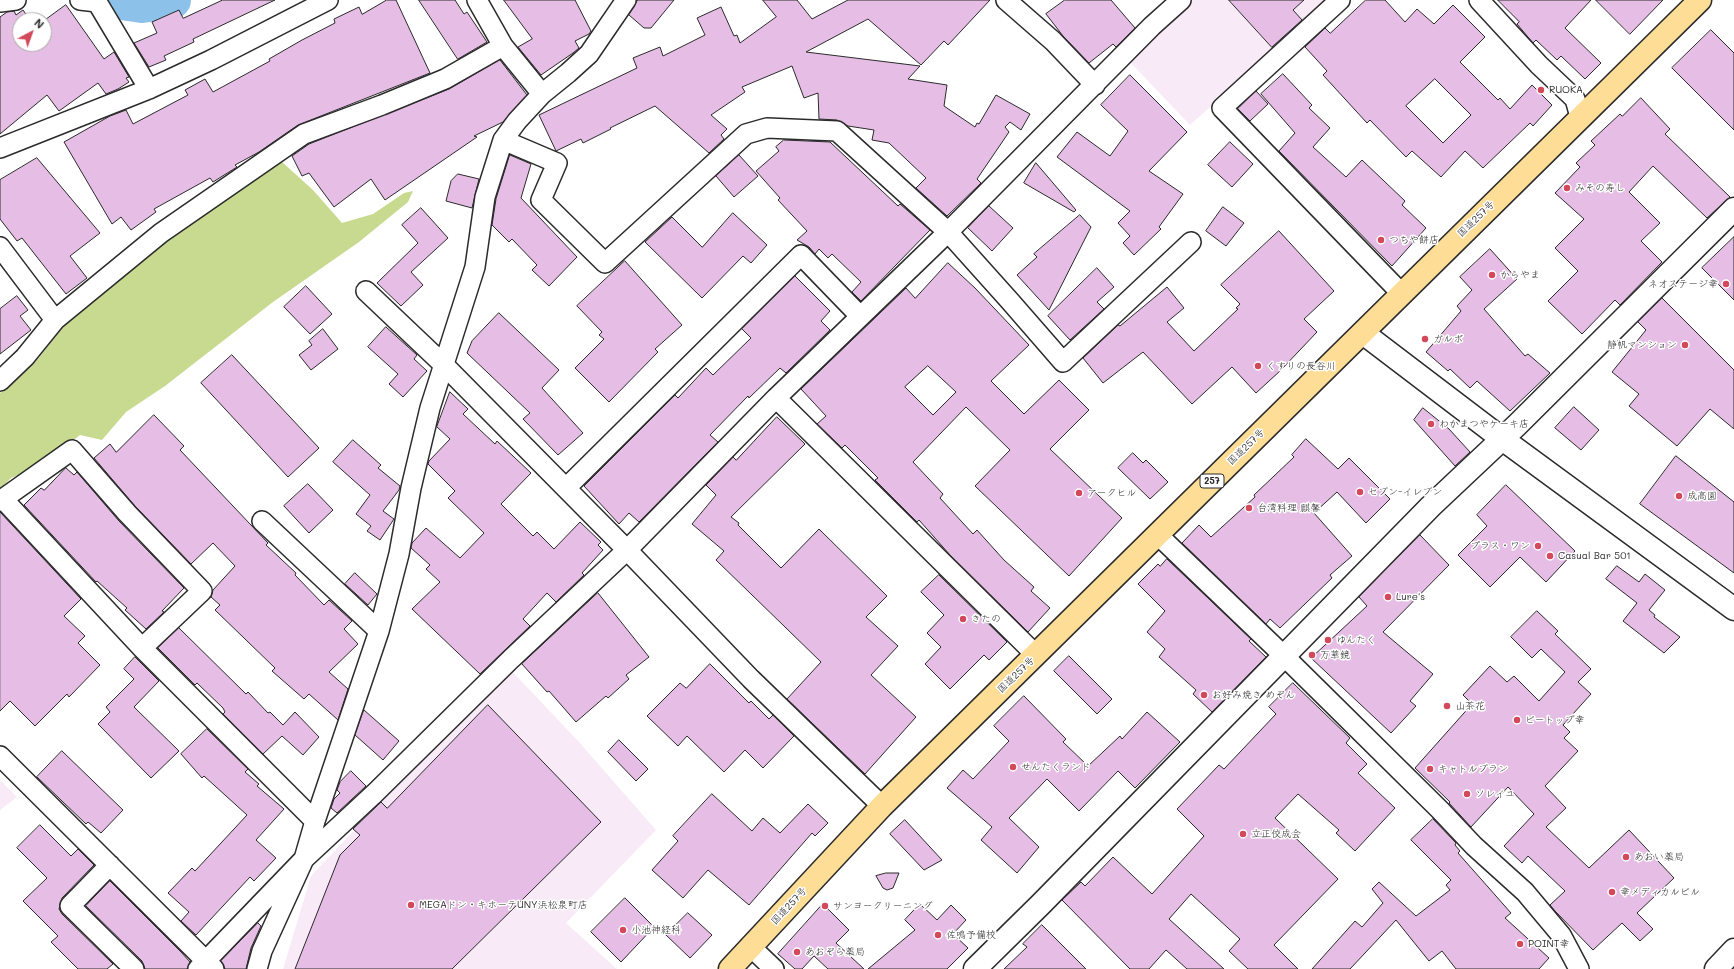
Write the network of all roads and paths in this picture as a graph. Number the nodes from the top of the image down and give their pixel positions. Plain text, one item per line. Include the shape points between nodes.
1 (16, 0) edge
2 (80, 0) edge
3 (328, 0) edge
4 (477, 0) edge
5 (626, 0) edge
6 (1006, 0) edge
7 (1181, 0) edge
8 (1340, 0) edge
9 (1479, 0) edge
10 (1700, 0) edge
11 (0, 2) edge
12 (503, 46) junction
13 (1095, 85) junction
14 (149, 89) junction
15 (542, 94) junction
16 (1580, 117) junction
17 (503, 140) junction
18 (0, 148) edge
19 (1734, 209) edge
20 (948, 232) junction
21 (1190, 242) dead end
22 (0, 247) edge
23 (366, 291) dead end
24 (1401, 293) junction
25 (860, 316) junction
26 (55, 320) junction
27 (1363, 333) junction
28 (444, 365) junction
29 (0, 381) edge
30 (776, 398) junction
31 (1501, 438) junction
32 (566, 488) junction
33 (2, 500) edge
34 (262, 521) dead end
35 (1157, 534) junction
36 (627, 550) junction
37 (1734, 609) edge
38 (379, 631) junction
39 (142, 648) junction
40 (1036, 655) junction
41 (1284, 656) junction
42 (0, 756) edge
43 (882, 806) junction
44 (315, 821) junction
45 (304, 859) junction
46 (110, 865) junction
47 (751, 947) junction
48 (1734, 950) edge
49 (206, 966) edge
50 (134, 969) edge
51 (257, 969) edge
52 (730, 969) edge
53 (774, 969) edge
54 (975, 969) edge
55 (1580, 969) edge
56 (1716, 969) edge

1 - 11 street
2 - 14 street via 96,2
3 - 14 street
4 - 12 street
5 - 15 street via 589,54
6 - 13 street via 1053,42
7 - 13 street
8 - 24 street via 1222,108
9 - 16 street via 1539,65 1575,99
10 - 16 highway, 国道257号 / 257
12 - 15 street
12 - 26 street via 445,79 304,134 161,233
13 - 20 street
14 - 18 street
15 - 17 street
16 - 24 highway, 国道257号 / 257
17 - 20 street via 557,163 540,200 605,263 746,134 767,128 837,131
17 - 28 street via 485,197 475,267
19 - 31 street
20 - 21 street via 1063,362
20 - 25 street
22 - 26 street
23 - 28 street
24 - 27 highway, 国道257号 / 257
25 - 30 street
25 - 32 street via 801,255
26 - 29 street via 25,357
27 - 31 street
27 - 35 highway, 国道257号 / 257
28 - 32 street
28 - 38 street via 430,408 399,554
30 - 36 street
30 - 40 street
31 - 37 street
31 - 41 street
32 - 36 street
33 - 39 street
33 - 39 street via 72,450 126,513 202,591
34 - 38 street
35 - 40 highway, 国道257号 / 257
35 - 41 street
36 - 43 street via 751,679
36 - 45 street
38 - 44 street
39 - 44 street
40 - 43 highway, 国道257号 / 257
41 - 54 street
41 - 55 street via 1474,846 1530,897 1561,935
42 - 46 street
43 - 47 highway, 国道257号 / 257
44 - 45 street
45 - 49 street
45 - 51 street via 262,951
46 - 49 street
46 - 50 street via 70,906
47 - 52 highway, 国道257号 / 257
47 - 53 street
48 - 56 street

